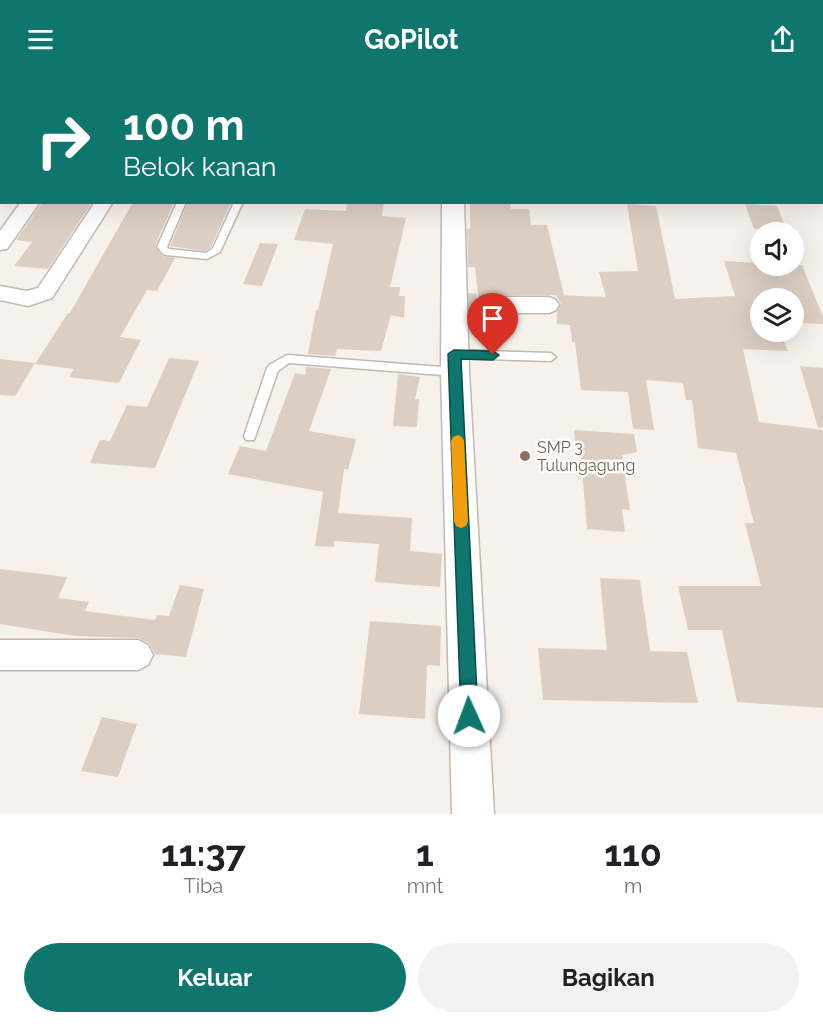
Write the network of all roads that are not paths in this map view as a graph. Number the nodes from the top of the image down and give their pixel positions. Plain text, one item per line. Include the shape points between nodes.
1 (30, 204) edge
2 (103, 204) edge
3 (181, 204) edge
4 (238, 204) edge
5 (453, 204) edge
6 (0, 244) edge
7 (0, 293) edge
8 (500, 305) tunnel mouth
9 (549, 305) dead end
10 (551, 357) dead end
11 (455, 363) junction
12 (250, 436) dead end
13 (0, 655) edge
14 (138, 656) dead end
15 (473, 814) edge

1 - 6 street
2 - 7 street via 45,293 28,299
3 - 4 lane via 162,247 166,252 207,256 217,250
5 - 11 street
8 - 9 street
10 - 11 lane
11 - 12 lane via 287,359 273,368
11 - 15 street
13 - 14 street

